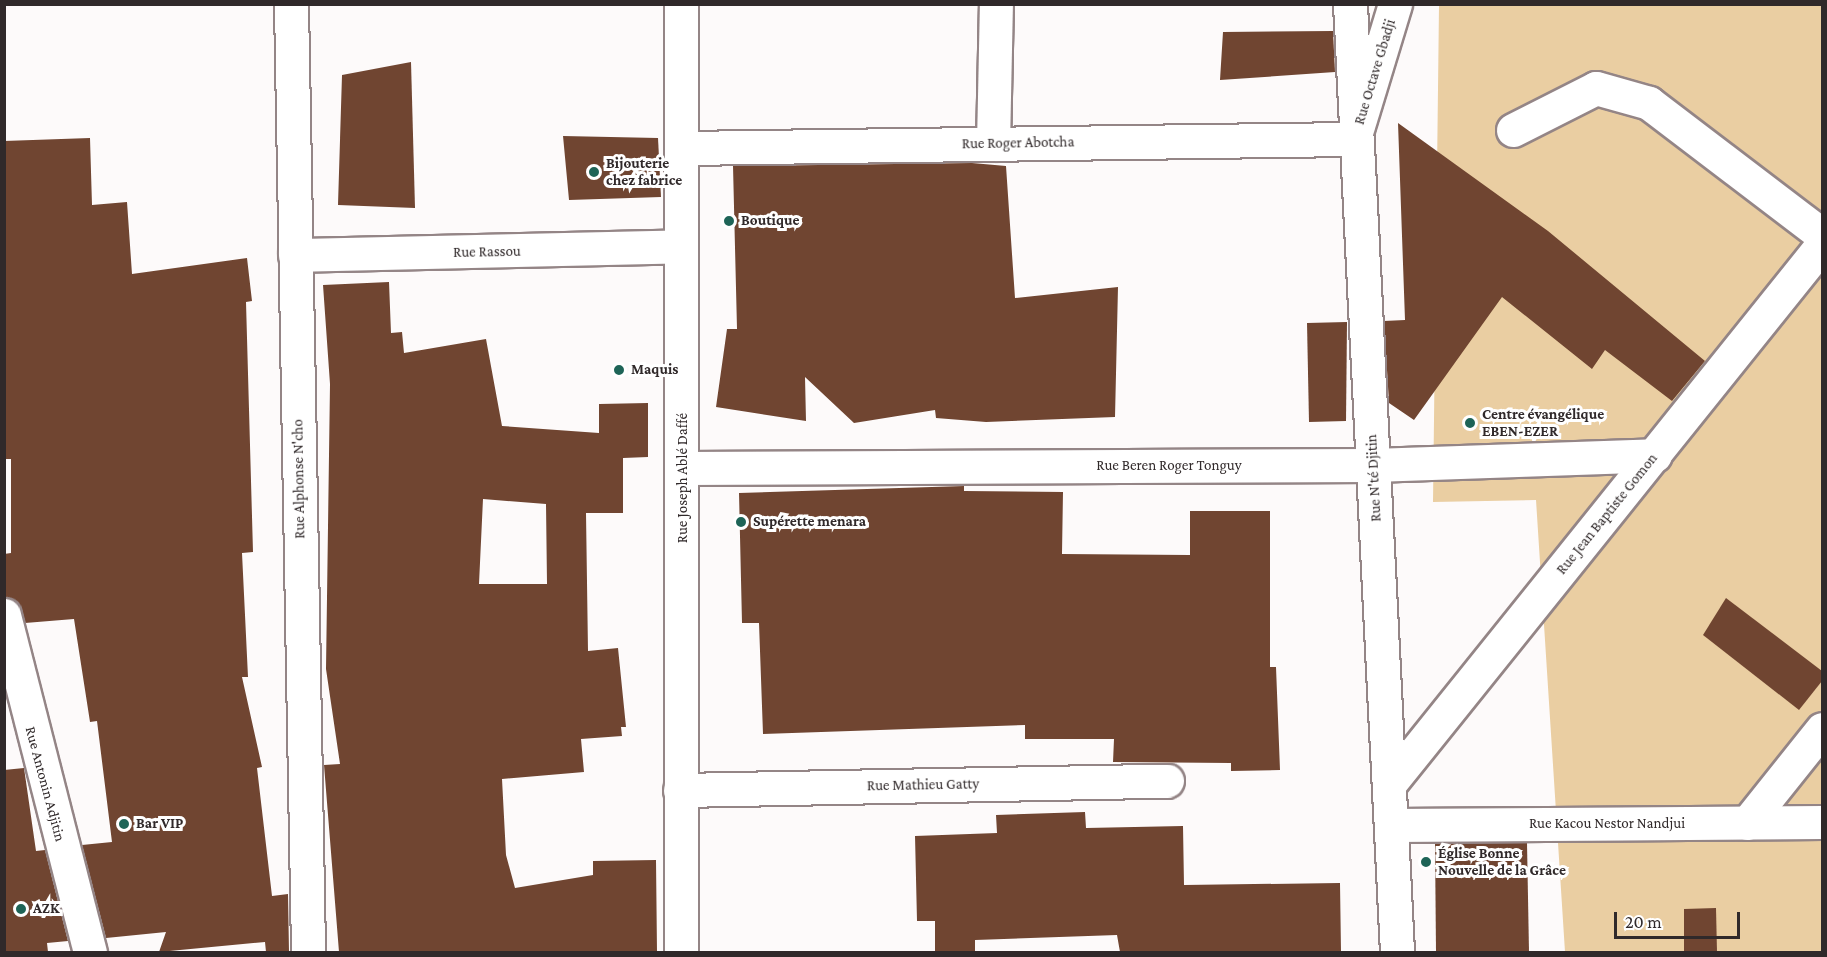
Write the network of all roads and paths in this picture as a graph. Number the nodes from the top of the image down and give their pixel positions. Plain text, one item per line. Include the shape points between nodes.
1 (291, 4) edge
2 (681, 4) edge
3 (996, 4) edge
4 (1350, 4) edge
5 (1395, 4) edge
6 (1513, 130) dead end
7 (1354, 139) junction
8 (993, 144) junction
9 (682, 148) junction
10 (1822, 235) edge
11 (1822, 245) edge
12 (680, 246) junction
13 (295, 255) junction
14 (1655, 455) junction
15 (1373, 465) junction
16 (684, 468) junction
17 (4, 615) edge
18 (1822, 729) edge
19 (1167, 781) dead end
20 (1391, 782) junction
21 (680, 790) junction
22 (1822, 822) edge
23 (1747, 823) junction
24 (1392, 825) junction
25 (90, 952) edge
26 (308, 952) edge
27 (681, 952) edge
28 (1396, 952) edge

1 - 13 street, Rue Alphonse N'cho
2 - 9 street, Rue Joseph Ablé Daffé
3 - 8 street
4 - 7 street, Rue N'té Djitin
5 - 7 street, Rue Octave Gbadji
6 - 10 street via 1596,88 1649,103
7 - 8 street, Rue Roger Abotcha
7 - 15 street, Rue N'té Djitin
8 - 9 street, Rue Roger Abotcha
9 - 12 street, Rue Joseph Ablé Daffé
11 - 14 street, Rue Jean Baptiste Gomon
12 - 13 street, Rue Rassou
12 - 16 street, Rue Joseph Ablé Daffé
13 - 26 street, Rue Alphonse N'cho
14 - 15 street, Rue Beren Roger Tonguy
14 - 20 street, Rue Jean Baptiste Gomon
15 - 16 street, Rue Beren Roger Tonguy
15 - 20 street, Rue N'té Djitin
16 - 21 street, Rue Joseph Ablé Daffé
17 - 25 street, Rue Antonin Adjitin
18 - 23 street
19 - 21 street, Rue Mathieu Gatty
20 - 24 street, Rue N'té Djitin
21 - 27 street, Rue Joseph Ablé Daffé
22 - 23 street, Rue Kacou Nestor Nandjui
23 - 24 street, Rue Kacou Nestor Nandjui
24 - 28 street, Rue N'té Djitin

